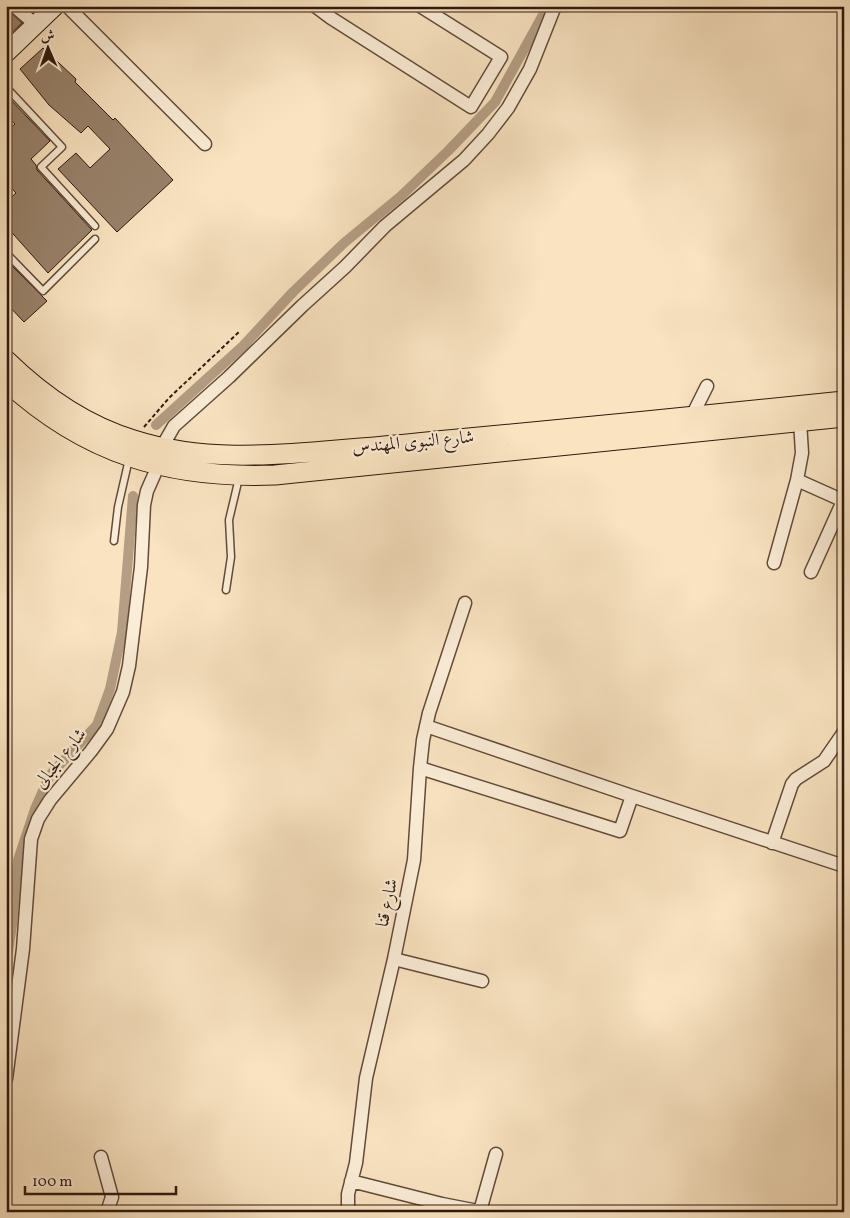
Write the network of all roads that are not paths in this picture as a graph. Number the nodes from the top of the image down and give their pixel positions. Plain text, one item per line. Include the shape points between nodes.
1 (14, 6) edge
2 (56, 6) edge
3 (68, 6) edge
4 (315, 6) edge
5 (420, 6) edge
6 (555, 6) edge
7 (36, 25) junction
8 (6, 53) edge
9 (6, 87) edge
10 (205, 144) dead end
11 (95, 226) dead end
12 (95, 240) dead end
13 (6, 254) edge
14 (6, 360) edge
15 (6, 381) edge
16 (708, 386) dead end
17 (844, 401) edge
18 (692, 416) junction
19 (844, 417) edge
20 (800, 421) junction
21 (162, 447) junction
22 (132, 449) junction
23 (413, 452) junction
24 (385, 455) junction
25 (158, 466) junction
26 (240, 476) junction
27 (797, 480) junction
28 (843, 501) edge
29 (114, 541) dead end
30 (774, 563) dead end
31 (812, 572) dead end
32 (226, 590) dead end
33 (465, 603) dead end
34 (426, 726) junction
35 (844, 732) edge
36 (420, 768) junction
37 (632, 796) junction
38 (772, 843) junction
39 (844, 866) edge
40 (394, 959) junction
41 (482, 981) dead end
42 (6, 1079) edge
43 (496, 1154) dead end
44 (101, 1157) dead end
45 (351, 1181) junction
46 (482, 1211) edge
47 (107, 1212) edge
48 (348, 1212) edge

1 - 7 street
2 - 7 main road
3 - 10 street
4 - 5 street via 470,107 501,57
6 - 21 street via 530,69 508,108 488,134 464,160 385,226 174,426
7 - 8 main road
9 - 11 lane via 62,147 41,167
12 - 13 lane via 43,291
14 - 22 main road, شارع النبوى المهندس via 66,410
15 - 22 main road, شارع النبوى المهندس via 45,413 88,441
16 - 18 street
17 - 18 main road, شارع النبوى المهندس
18 - 23 main road, شارع النبوى المهندس
19 - 20 main road, شارع النبوى المهندس
20 - 23 main road, شارع النبوى المهندس
20 - 27 street via 802,453
21 - 22 main road, شارع النبوى المهندس
21 - 24 main road, شارع النبوى المهندس via 231,456
22 - 25 main road, شارع النبوى المهندس
22 - 29 lane
23 - 24 main road, شارع النبوى المهندس
24 - 26 main road, شارع النبوى المهندس via 275,475
25 - 26 main road, شارع النبوى المهندس
25 - 42 street, شارع الجبالى via 144,505 129,666 123,692 107,729 50,800 38,818 31,839 23,949
26 - 32 lane via 229,520 231,557
27 - 28 street
27 - 30 street
28 - 31 street
33 - 34 street, شارع قنا
34 - 36 street, شارع قنا
34 - 37 street
35 - 38 street via 824,761 792,784
36 - 37 street via 620,831
36 - 40 street, شارع قنا via 416,847
37 - 38 street
38 - 39 street
40 - 41 street
40 - 45 street, شارع قنا via 367,1069
43 - 46 street
44 - 47 street via 112,1197
45 - 46 street
45 - 48 street, شارع قنا

